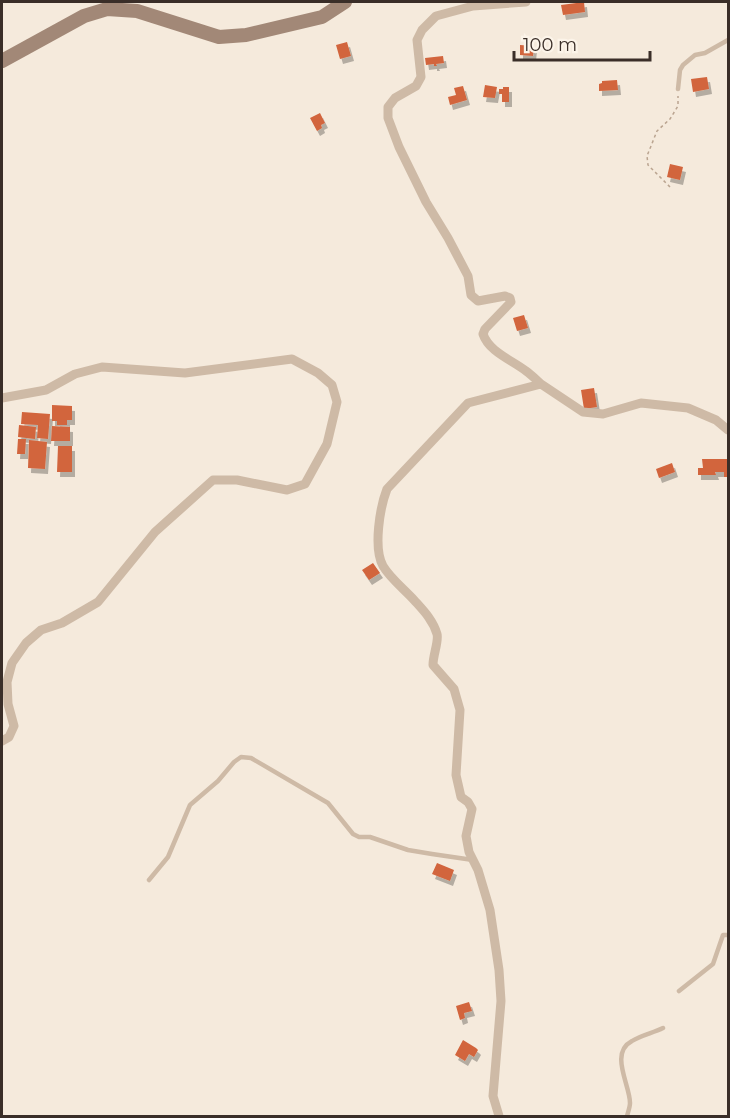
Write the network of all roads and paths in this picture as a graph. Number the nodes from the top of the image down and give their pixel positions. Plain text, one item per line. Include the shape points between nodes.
1 (345, 2) edge
2 (526, 2) edge
3 (729, 40) edge
4 (2, 61) edge
5 (678, 89) joint
6 (670, 187) dead end
7 (541, 384) junction
8 (2, 398) edge
9 (729, 430) edge
10 (2, 741) edge
11 (473, 860) junction
12 (149, 880) dead end
13 (729, 935) edge
14 (679, 991) dead end
15 (663, 1028) dead end
16 (499, 1116) edge
17 (627, 1116) edge

1 - 4 street via 322,17 246,35 219,37 137,11 107,9 84,16
2 - 7 street via 473,6 436,16 417,40 421,77 416,86 395,98 388,107 388,118 426,202 468,276 471,295 478,301 510,298 511,302 485,329 485,340
3 - 5 lane via 694,55 683,65
5 - 6 path via 678,106 657,131 646,156 648,165
7 - 9 street via 583,412 603,414 641,403 688,408
7 - 11 street via 468,403 387,489 381,503 377,539 382,565 429,616 438,642 433,665 454,688 460,710 456,775 461,797 472,808 466,836
8 - 10 street via 46,390 75,374 102,367 185,373 292,359 332,385 337,402 327,444 305,484 286,490 237,480 213,480 155,532 98,602 41,630 26,643 12,663 8,704 14,726
11 - 12 lane via 408,850 359,837 328,803 251,758 241,757 190,806 168,857
11 - 16 street via 490,910 498,961 501,1001 494,1096
13 - 14 lane via 723,935 713,964
15 - 17 lane via 625,1047 622,1070 630,1103

